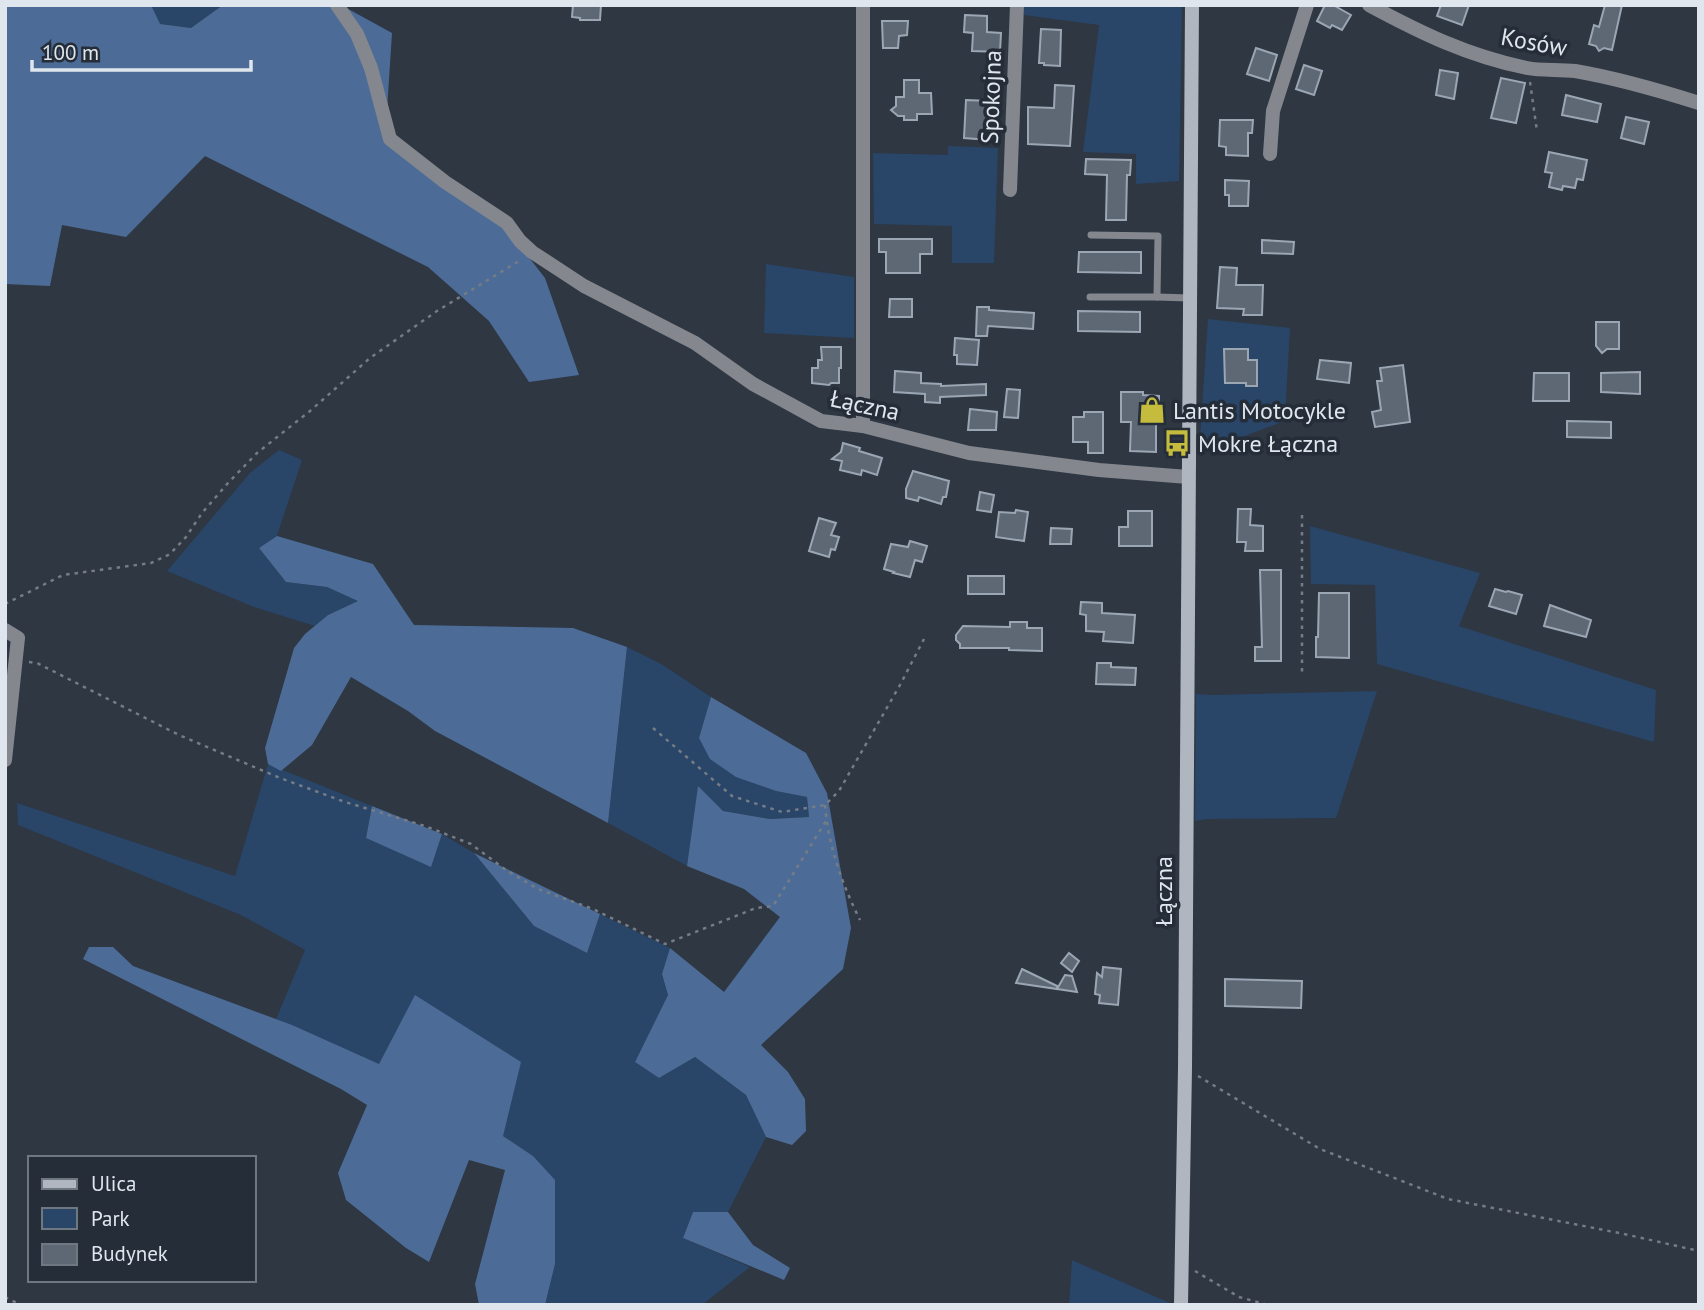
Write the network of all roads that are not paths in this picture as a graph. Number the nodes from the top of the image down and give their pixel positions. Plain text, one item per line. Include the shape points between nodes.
1 (337, 5) edge
2 (863, 5) edge
3 (1017, 5) edge
4 (1192, 5) edge
5 (1307, 5) edge
6 (1368, 5) edge
7 (1699, 103) edge
8 (1270, 154) dead end
9 (1010, 190) dead end
10 (1091, 235) dead end
11 (1090, 297) dead end
12 (1157, 297) junction
13 (1189, 298) junction
14 (863, 426) junction
15 (1188, 477) junction
16 (5, 630) edge
17 (5, 760) edge
18 (1181, 1305) edge

1 - 14 street, Łączna via 357,34 390,139 507,223 532,252 584,286 695,343 753,384 821,421
2 - 14 street
3 - 9 street, Spokojna
4 - 13 street, Łączna
5 - 8 street via 1273,111
6 - 7 street, Kosów via 1461,50 1528,68 1627,82
10 - 12 lane via 1158,236
11 - 12 lane
12 - 13 lane
13 - 15 street, Łączna
14 - 15 street, Łączna via 969,453
15 - 18 street, Łączna
16 - 17 street via 18,638

